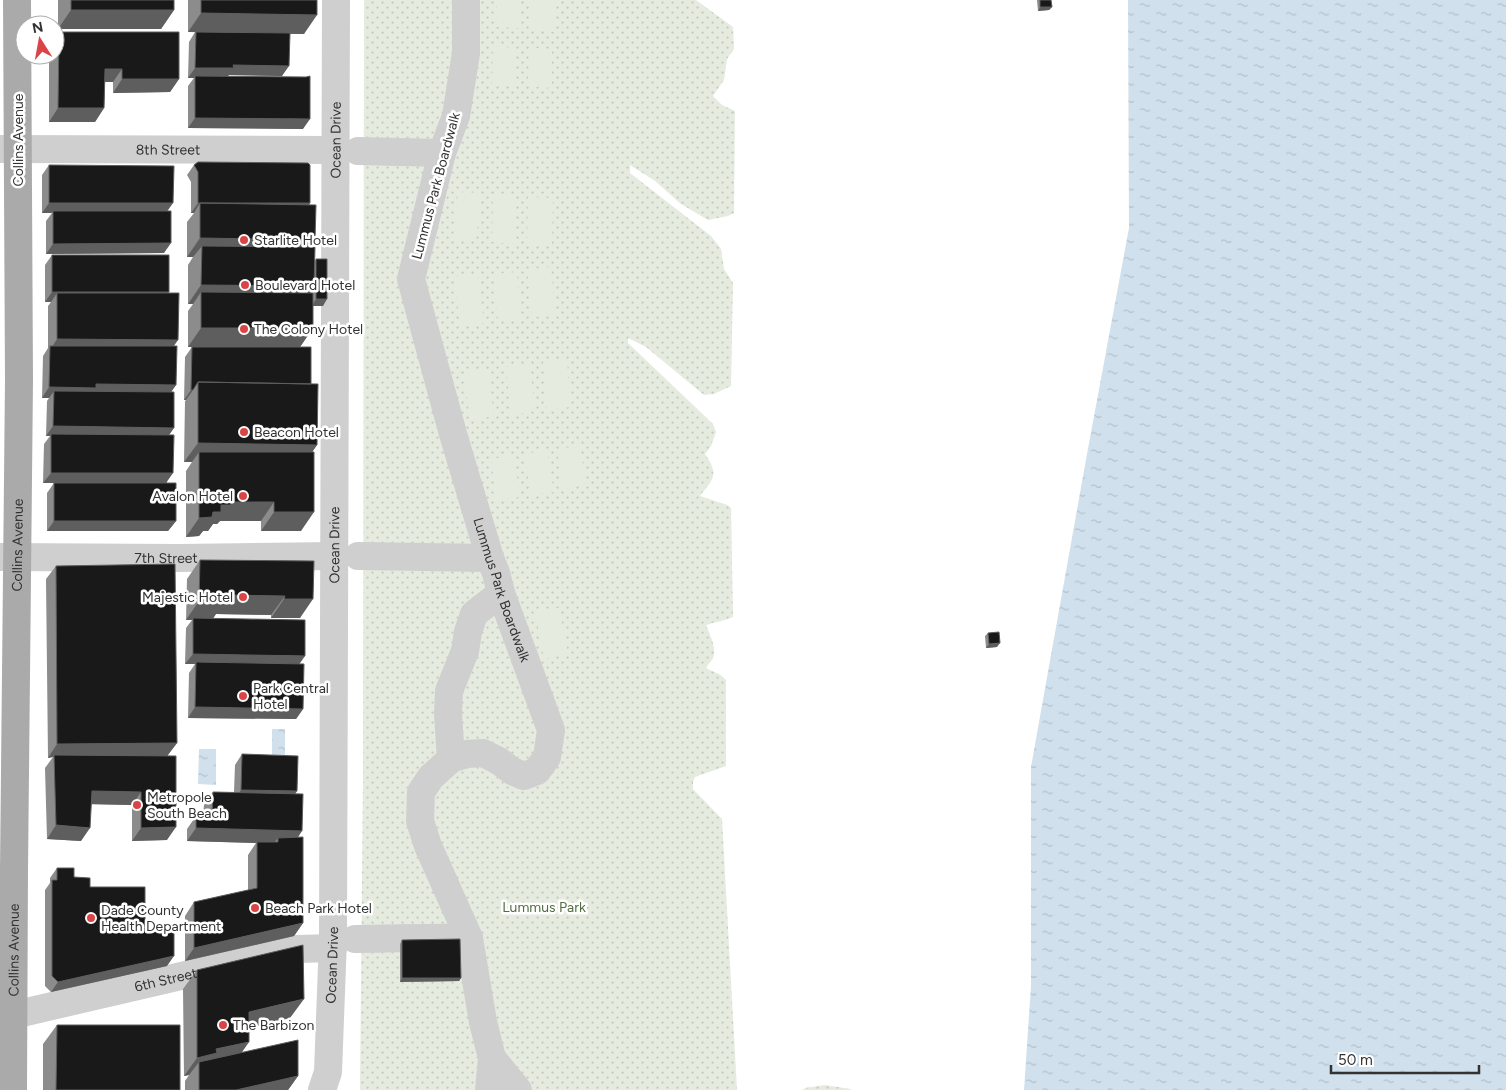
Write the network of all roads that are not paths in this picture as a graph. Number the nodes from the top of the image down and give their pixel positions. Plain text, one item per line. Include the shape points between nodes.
1 (17, 0) edge
2 (336, 0) edge
3 (466, 0) edge
4 (9, 149) edge
5 (346, 150) junction
6 (442, 153) junction
7 (346, 556) junction
8 (8, 557) edge
9 (490, 558) junction
10 (501, 593) junction
11 (451, 759) junction
12 (469, 938) junction
13 (344, 944) junction
14 (7, 1016) edge
15 (492, 1058) junction
16 (14, 1090) edge
17 (322, 1090) edge
18 (490, 1090) edge
19 (518, 1090) edge

1 - 4 main road, Collins Avenue
2 - 5 street, Ocean Drive
3 - 6 street, Lummus Park Boardwalk via 466,53 456,116
4 - 5 street, 8th Street
4 - 8 main road, Collins Avenue via 19,399
5 - 6 street, 8th Street
5 - 7 street, Ocean Drive
6 - 9 street, Lummus Park Boardwalk via 411,279
7 - 8 street, 7th Street
7 - 9 street, 7th Street
7 - 13 street, Ocean Drive
8 - 14 main road, Collins Avenue
9 - 10 street, Lummus Park Boardwalk
10 - 11 street via 474,614 465,651 449,691
10 - 11 street, Lummus Park Boardwalk via 551,730 547,757 537,771 524,776 483,753
11 - 12 street, Lummus Park Boardwalk via 431,777 421,792 420,821
12 - 13 street, 6th Street via 433,937
12 - 15 street, Lummus Park Boardwalk
13 - 14 street, 6th Street via 298,949
13 - 17 street, Ocean Drive via 328,1072
14 - 16 main road, Collins Avenue
15 - 18 street, Lummus Park Boardwalk
15 - 19 street, Lummus Park Boardwalk

